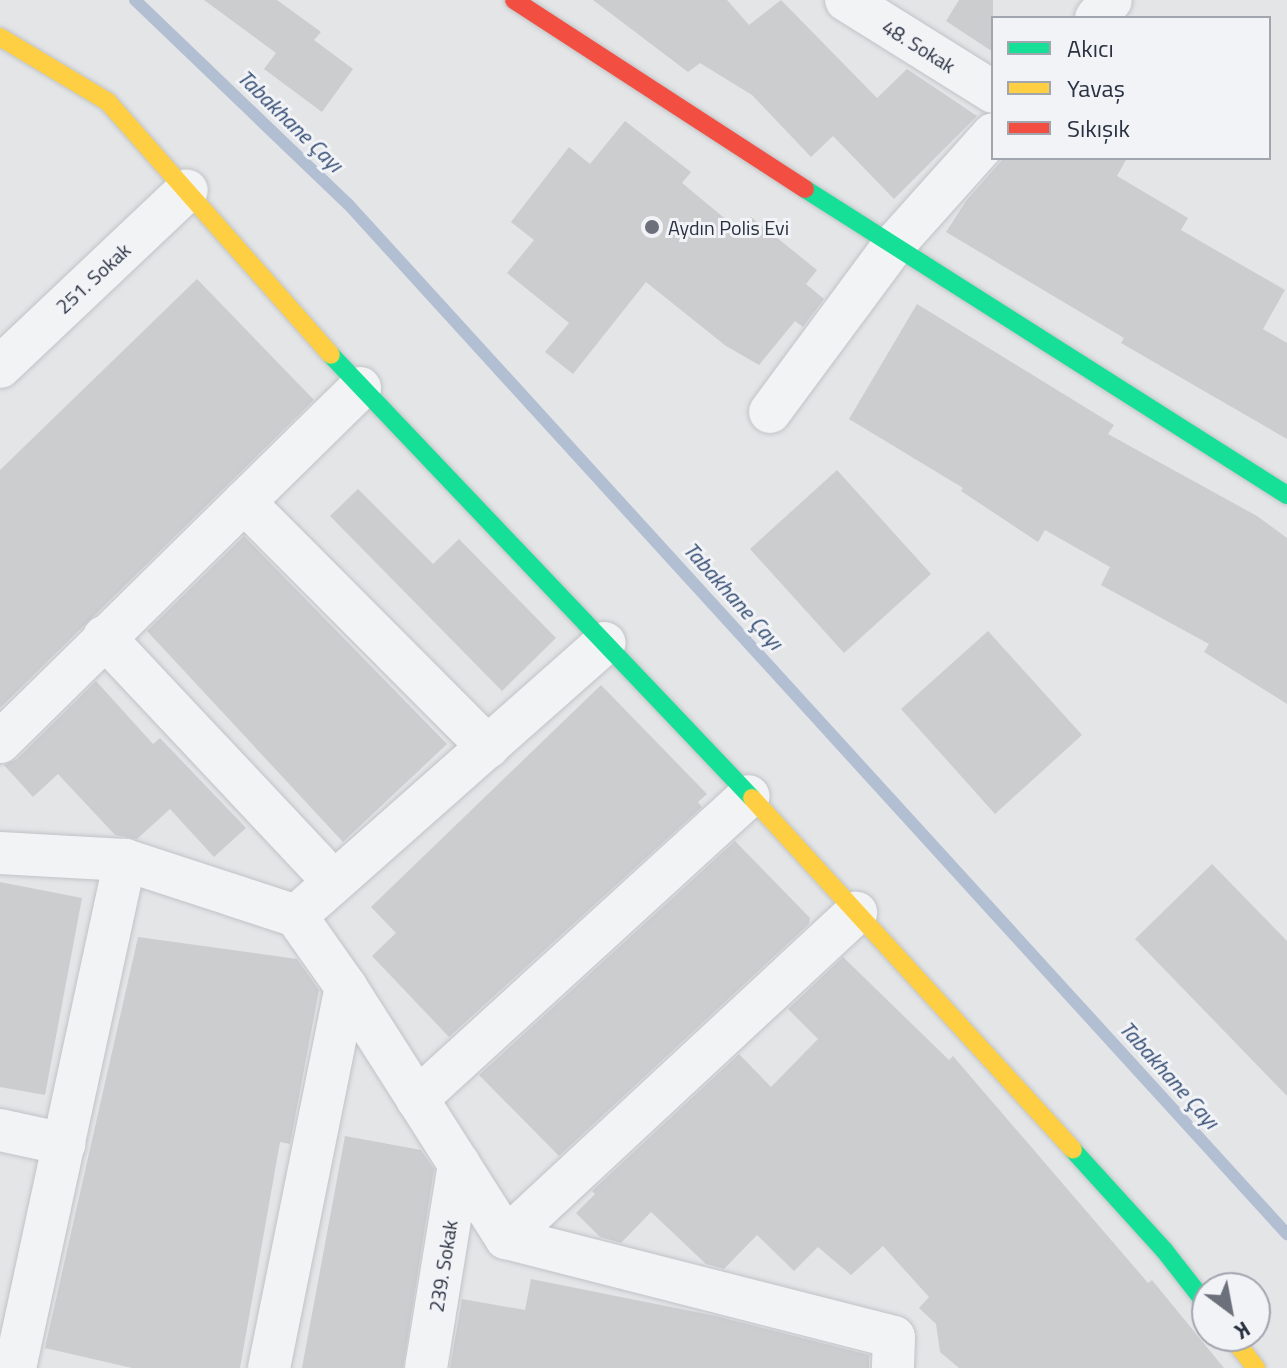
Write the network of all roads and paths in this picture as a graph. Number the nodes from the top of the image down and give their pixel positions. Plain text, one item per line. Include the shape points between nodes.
1 (514, 0) edge
2 (846, 0) edge
3 (1111, 0) edge
4 (1098, 16) edge
5 (0, 37) edge
6 (991, 91) edge
7 (991, 136) edge
8 (187, 190) junction
9 (893, 246) junction
10 (0, 367) edge
11 (360, 388) junction
12 (770, 412) dead end
13 (1287, 495) edge
14 (244, 502) junction
15 (104, 637) junction
16 (605, 643) junction
17 (0, 742) edge
18 (488, 747) junction
19 (749, 796) junction
20 (0, 853) edge
21 (125, 860) junction
22 (334, 882) junction
23 (856, 913) junction
24 (296, 916) junction
25 (346, 987) junction
26 (417, 1099) junction
27 (0, 1130) edge
28 (64, 1144) junction
29 (459, 1164) junction
30 (506, 1238) junction
31 (1191, 1285) edge
32 (1244, 1352) edge
33 (15, 1368) edge
34 (269, 1368) edge
35 (426, 1368) edge
36 (893, 1368) edge
37 (1256, 1368) edge

1 - 9 street
2 - 6 street, 48. Sokak
3 - 4 street
5 - 8 street via 108,102
7 - 9 street
8 - 10 street, 251. Sokak
8 - 11 street
9 - 12 street
9 - 13 street
11 - 14 street
11 - 16 street
14 - 15 street
14 - 18 street
15 - 17 street
15 - 22 street
16 - 18 street
16 - 19 street
18 - 22 street
19 - 23 street
19 - 26 street
20 - 21 street
21 - 24 street
21 - 28 street
22 - 24 street
23 - 30 street
23 - 31 street
24 - 25 street
25 - 26 street
25 - 34 street
26 - 29 street
27 - 28 street
28 - 33 street
29 - 30 street
29 - 35 street, 239. Sokak
30 - 36 street via 894,1337
32 - 37 street

